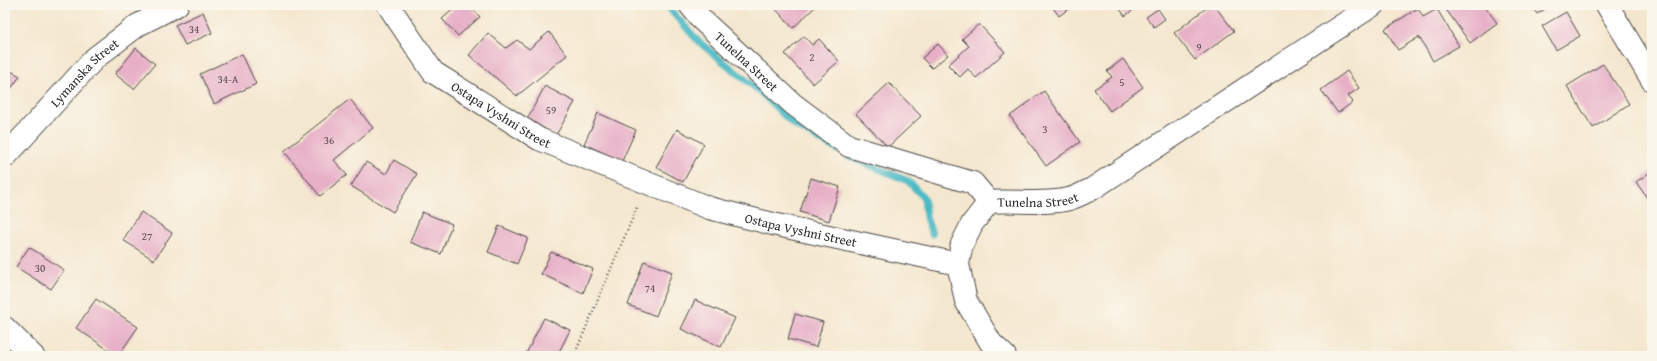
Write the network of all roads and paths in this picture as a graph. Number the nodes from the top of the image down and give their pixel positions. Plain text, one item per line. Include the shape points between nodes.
1 (177, 5) edge
2 (388, 5) edge
3 (690, 5) edge
4 (1373, 5) edge
5 (1607, 5) edge
6 (1652, 80) edge
7 (5, 157) edge
8 (647, 184) junction
9 (989, 202) junction
10 (958, 264) junction
11 (5, 328) edge
12 (33, 356) edge
13 (574, 356) edge
14 (1005, 356) edge

1 - 7 street, Lymanska Street via 138,25 95,58
2 - 8 street, Ostapa Vyshni Street via 433,72 539,139
3 - 9 street, Tunelna Street via 702,20 793,104 849,146 973,183
4 - 9 street, Tunelna Street via 1092,189 1070,199
5 - 6 street
8 - 10 street, Ostapa Vyshni Street via 709,208
8 - 13 path
9 - 10 street via 972,224 962,244
10 - 14 street via 966,301 991,343
11 - 12 street

